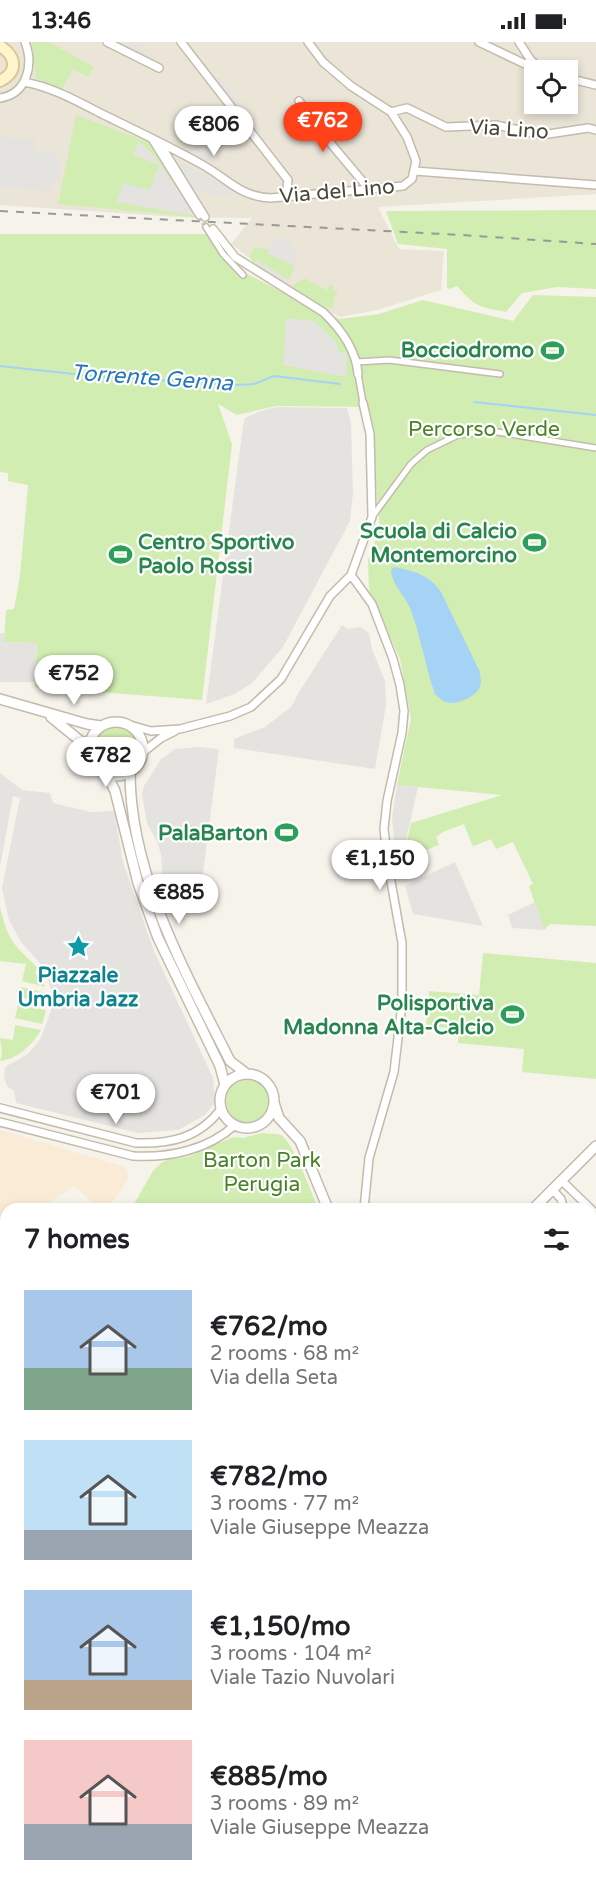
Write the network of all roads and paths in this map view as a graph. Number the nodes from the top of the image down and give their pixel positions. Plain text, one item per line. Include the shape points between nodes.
1 (26, 42) edge
2 (107, 42) edge
3 (181, 42) edge
4 (308, 42) edge
5 (479, 42) edge
6 (519, 42) edge
7 (0, 46) edge
8 (530, 59) joint
9 (159, 68) dead end
10 (0, 81) edge
11 (578, 81) edge
12 (24, 82) junction
13 (596, 85) edge
14 (0, 98) edge
15 (299, 101) dead end
16 (391, 112) junction
17 (596, 130) edge
18 (150, 137) junction
19 (159, 142) junction
20 (415, 171) junction
21 (596, 185) edge
22 (369, 189) junction
23 (286, 196) junction
24 (202, 217) joint
25 (209, 228) joint
26 (243, 275) dead end
27 (357, 362) junction
28 (358, 374) joint
29 (500, 374) dead end
30 (362, 402) joint
31 (596, 448) edge
32 (372, 517) junction
33 (351, 575) junction
34 (0, 699) edge
35 (41, 710) junction
36 (130, 725) junction
37 (101, 726) junction
38 (180, 729) junction
39 (89, 748) junction
40 (142, 753) junction
41 (102, 771) junction
42 (130, 772) junction
43 (247, 1074) junction
44 (225, 1085) junction
45 (274, 1103) junction
46 (0, 1108) edge
47 (221, 1109) junction
48 (0, 1122) edge
49 (262, 1124) junction
50 (235, 1125) junction
51 (286, 1128) junction
52 (596, 1146) edge
53 (561, 1180) junction
54 (552, 1190) junction
55 (325, 1203) edge
56 (365, 1203) edge
57 (539, 1203) edge
58 (562, 1203) edge
59 (585, 1203) edge

1 - 12 street via 30,65
2 - 9 street
3 - 23 street via 288,180
4 - 16 street, Via del Lino via 323,62 351,86
5 - 8 street via 529,66
6 - 8 street
7 - 10 main road via 12,59 14,68
11 - 13 street
12 - 14 street via 16,92
12 - 18 street via 51,89
15 - 22 street
16 - 17 street, Via Lino via 407,108 446,127 496,125 542,135
16 - 20 street, Via del Lino via 407,137 416,161
18 - 19 street
18 - 24 street
19 - 23 street, Via del Lino via 256,197
19 - 24 street
20 - 21 street
20 - 22 street, Via del Lino via 403,186
22 - 23 street, Via del Lino
25 - 26 street via 223,254
25 - 27 street via 243,263 323,312
27 - 28 street
27 - 29 street via 389,360
28 - 30 street
30 - 32 street via 370,434
31 - 32 street via 491,431 458,435 427,450 411,464
32 - 33 street
33 - 38 street via 330,596 281,679 265,695 230,716
33 - 56 street via 372,604 393,659 404,711 384,830 402,943 402,1004 394,1072 369,1158
34 - 35 street
35 - 37 street
35 - 39 street
36 - 37 street via 115,722
36 - 38 street via 151,731
36 - 40 street via 140,737
37 - 39 street
38 - 40 street
39 - 41 street
40 - 42 street
41 - 42 street via 116,776
41 - 44 street via 115,791 136,876 158,938 220,1066
42 - 43 street via 134,823 177,957 230,1061
43 - 44 street
43 - 45 street via 264,1079
44 - 47 street
45 - 49 street via 273,1111
45 - 51 street
46 - 47 street via 152,1144 177,1140 202,1129
47 - 50 street
48 - 50 street via 148,1157 193,1149
49 - 50 street via 249,1128
49 - 51 street
51 - 55 street via 300,1141
52 - 53 street
53 - 54 street
53 - 59 street
54 - 57 street
54 - 58 street

